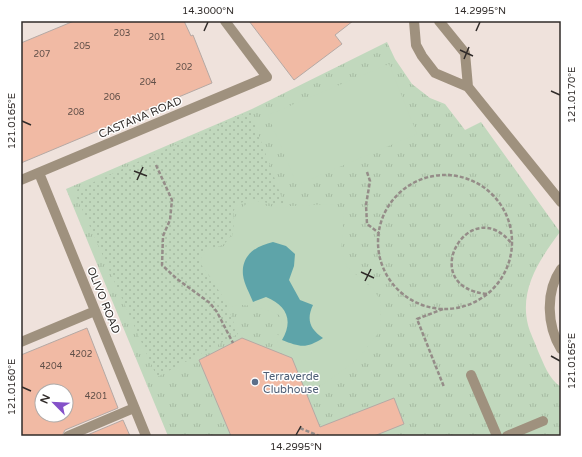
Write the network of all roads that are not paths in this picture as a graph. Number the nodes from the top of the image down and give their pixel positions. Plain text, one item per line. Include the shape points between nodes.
1 (225, 21) edge
2 (414, 21) edge
3 (439, 21) edge
4 (468, 87) junction
5 (39, 173) junction
6 (21, 180) edge
7 (561, 202) edge
8 (561, 269) edge
9 (95, 311) junction
10 (21, 342) edge
11 (561, 349) edge
12 (471, 375) dead end
13 (134, 408) junction
14 (543, 421) dead end
15 (68, 436) edge
16 (146, 436) edge
17 (497, 436) edge
18 (507, 436) edge

1 - 5 street, CASTANA ROAD via 267,77
2 - 4 street via 416,45 435,73
3 - 4 street via 465,53
4 - 7 street
5 - 6 street, CASTANA ROAD
5 - 9 street, OLIVO ROAD
8 - 11 street via 551,294 549,318 555,340
9 - 10 street
9 - 13 street, OLIVO ROAD
12 - 17 street
13 - 15 street
13 - 16 street, OLIVO ROAD
14 - 18 street

